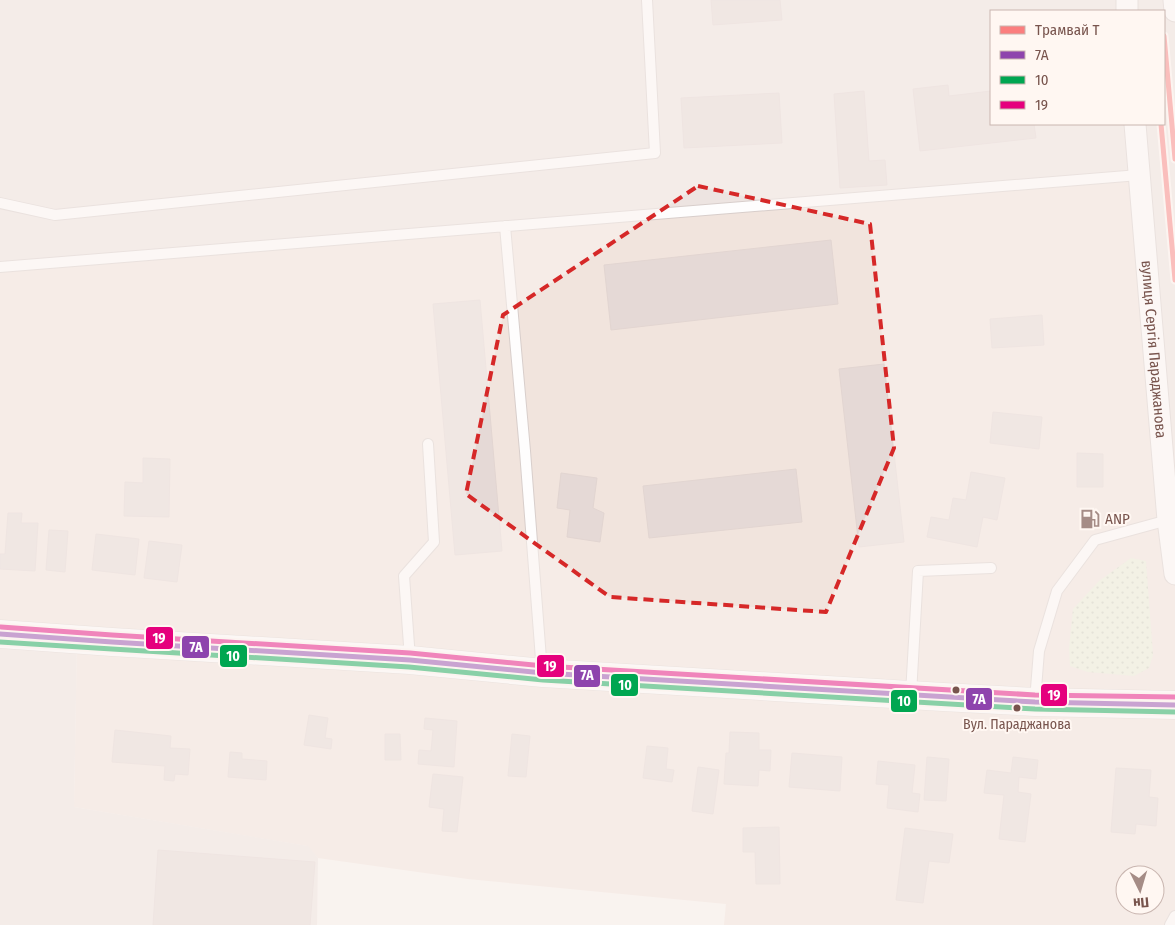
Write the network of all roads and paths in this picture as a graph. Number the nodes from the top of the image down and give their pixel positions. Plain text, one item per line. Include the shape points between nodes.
1 (647, 0) edge
2 (1174, 0) edge
3 (1175, 11) edge
4 (1135, 125) edge
5 (1139, 175) junction
6 (0, 203) edge
7 (505, 226) junction
8 (0, 267) edge
9 (428, 444) dead end
10 (1168, 520) junction
11 (991, 568) dead end
12 (1175, 574) edge
13 (0, 634) edge
14 (410, 660) junction
15 (542, 672) junction
16 (911, 695) junction
17 (1035, 702) junction
18 (1175, 705) edge
19 (1175, 916) edge
20 (1170, 925) edge

1 - 6 lane via 654,153 55,215
2 - 3 street
4 - 5 street, вулиця Сергія Параджанова
5 - 7 lane
5 - 10 street, вулиця Сергія Параджанова
7 - 8 lane
7 - 15 lane
9 - 14 lane via 434,542 404,576
10 - 12 street, вулиця Сергія Параджанова
10 - 17 lane via 1095,540 1057,591 1039,651
11 - 16 lane via 918,571
13 - 14 main road
14 - 15 main road
15 - 16 main road
16 - 17 main road
17 - 18 main road
19 - 20 lane

